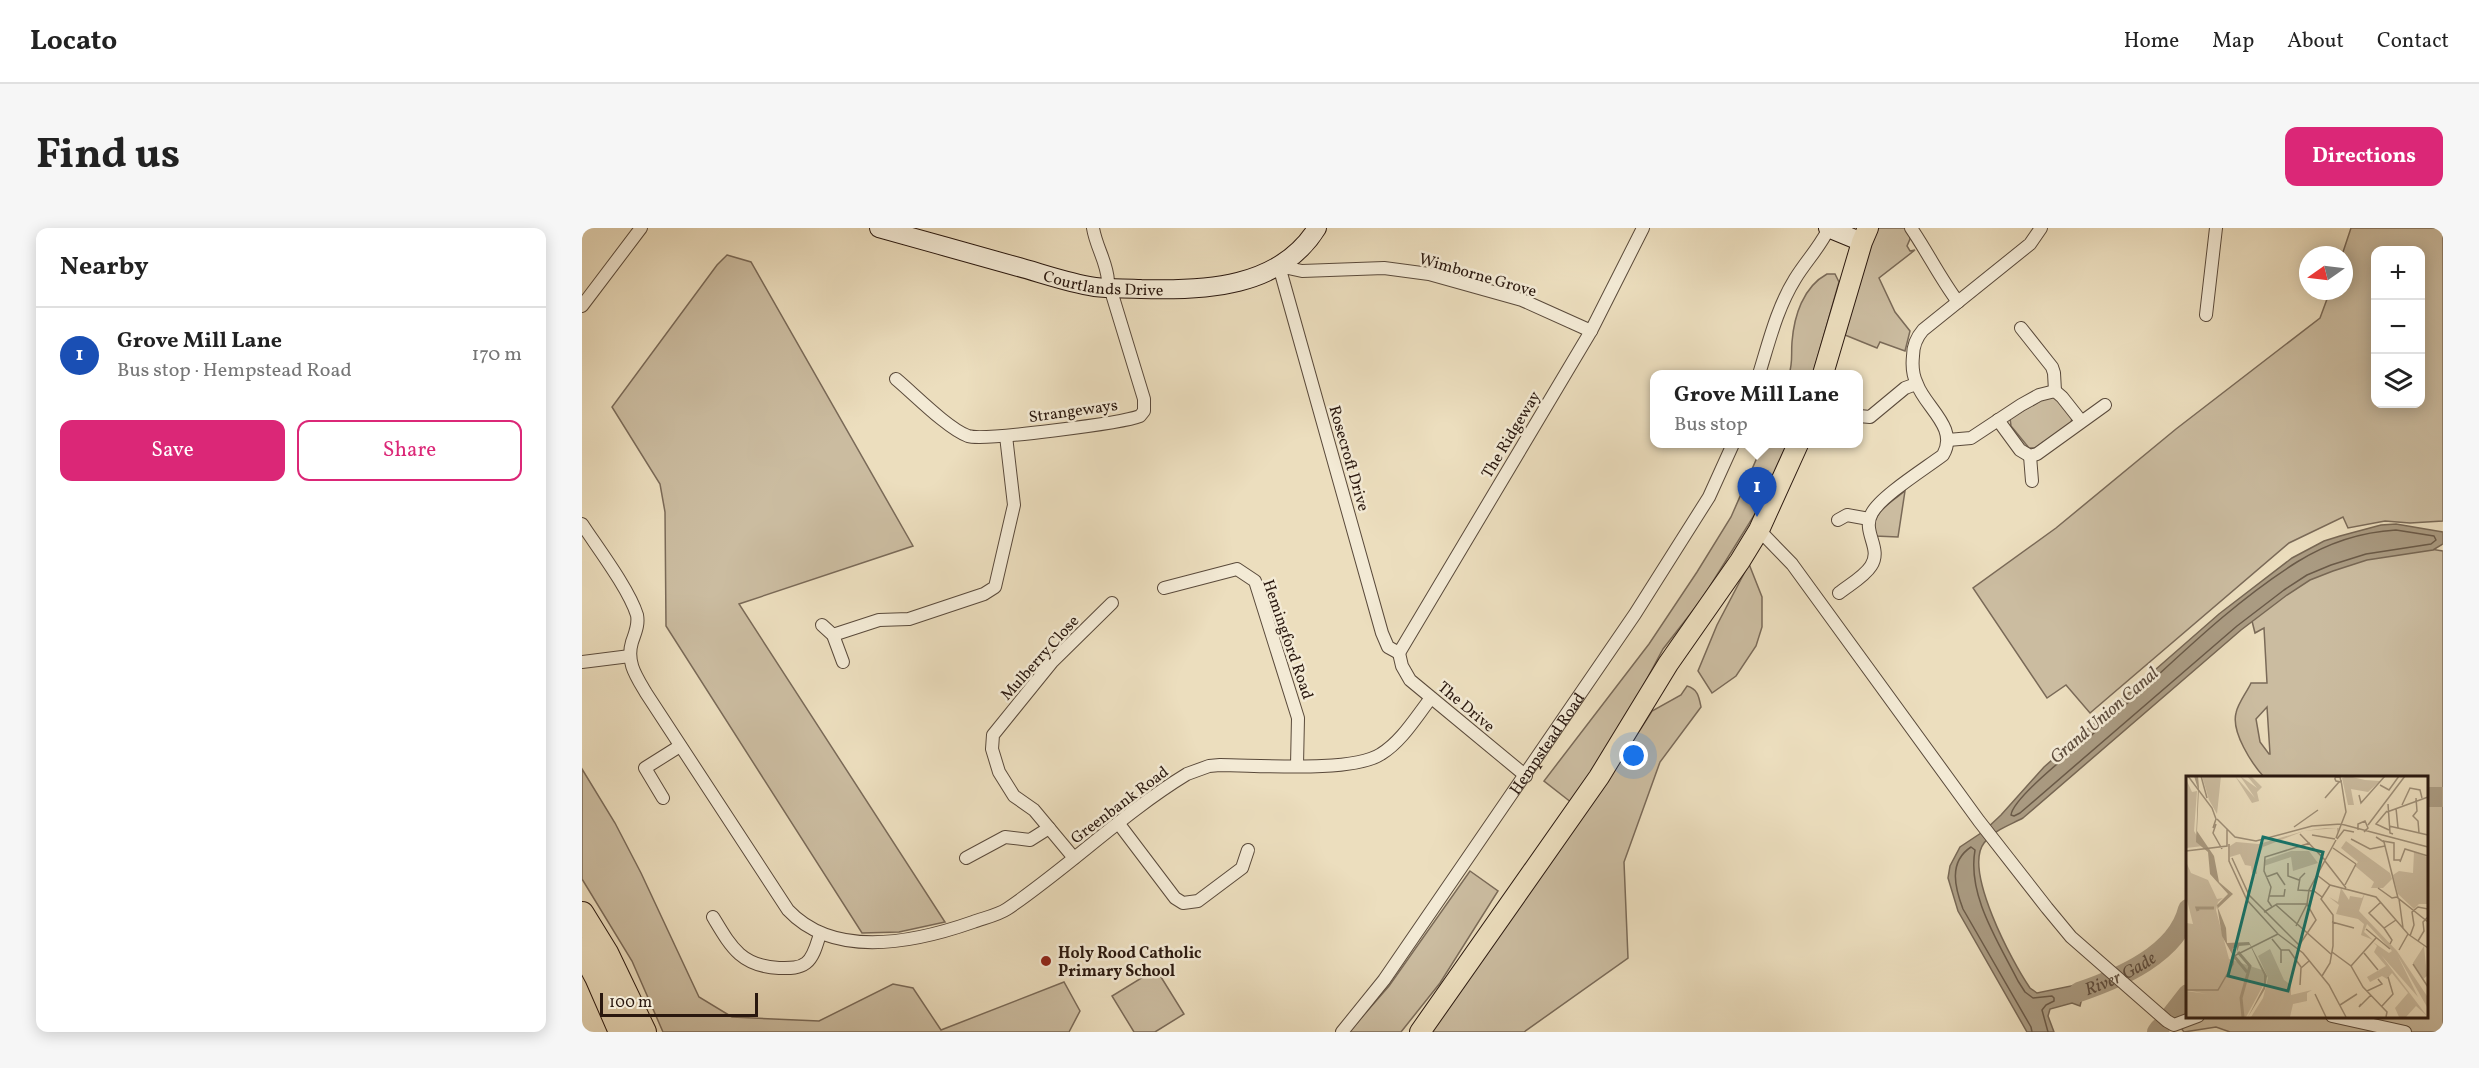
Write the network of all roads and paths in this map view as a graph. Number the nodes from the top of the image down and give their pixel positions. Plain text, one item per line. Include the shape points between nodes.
1 (641, 228) edge
2 (1093, 228) edge
3 (1317, 228) edge
4 (1643, 228) edge
5 (1828, 228) edge
6 (1911, 228) edge
7 (2041, 228) edge
8 (2216, 228) edge
9 (883, 229) edge
10 (1865, 235) edge
11 (1280, 266) junction
12 (1110, 287) junction
13 (1958, 302) junction
14 (582, 306) edge
15 (2206, 315) dead end
16 (2021, 328) dead end
17 (1591, 331) junction
18 (1761, 370) edge
19 (1824, 370) edge
20 (896, 379) dead end
21 (1916, 384) junction
22 (2055, 391) junction
23 (2105, 405) dead end
24 (1863, 416) edge
25 (1998, 420) junction
26 (2081, 421) junction
27 (1006, 436) junction
28 (1948, 440) junction
29 (1731, 448) edge
30 (1796, 448) edge
31 (2030, 456) junction
32 (2032, 480) dead end
33 (1869, 519) junction
34 (1838, 520) dead end
35 (582, 524) edge
36 (1760, 530) junction
37 (1164, 588) dead end
38 (1839, 593) dead end
39 (1112, 603) dead end
40 (822, 625) dead end
41 (833, 635) junction
42 (1399, 653) junction
43 (630, 656) junction
44 (582, 662) edge
45 (843, 662) dead end
46 (1431, 698) junction
47 (680, 746) junction
48 (1297, 765) junction
49 (1526, 776) junction
50 (663, 798) dead end
51 (1119, 824) junction
52 (1049, 828) junction
53 (1248, 850) dead end
54 (966, 858) dead end
55 (1074, 858) junction
56 (582, 914) edge
57 (712, 917) dead end
58 (820, 934) junction
59 (582, 949) edge
60 (582, 968) edge
61 (2195, 1017) edge
62 (2337, 1017) edge
63 (619, 1029) edge
64 (644, 1032) edge
65 (1342, 1032) edge
66 (1420, 1032) edge
67 (2405, 1032) edge

1 - 14 street
2 - 12 street
3 - 11 street, Courtlands Drive via 1304,248
4 - 17 street, The Ridgeway
5 - 10 street
5 - 18 street via 1779,310
6 - 13 street
7 - 13 street via 2030,244
8 - 15 street
9 - 12 street, Courtlands Drive via 1081,284
10 - 19 main road
11 - 12 street, Courtlands Drive via 1244,281 1205,289
11 - 17 street, Wimborne Grove via 1302,271 1384,268 1430,274 1522,300
11 - 42 street, Rosecroft Drive via 1382,633 1388,647
12 - 27 street, Strangeways via 1144,399 1143,414
13 - 21 street via 1916,339 1912,361
16 - 22 street via 2052,367
17 - 42 street, The Ridgeway
20 - 27 street, Strangeways via 958,431 983,438
21 - 24 street via 1905,388 1870,417
21 - 28 street
22 - 25 street via 2039,395
22 - 26 street
23 - 26 street
25 - 28 street via 1971,438
25 - 31 street via 2020,450
26 - 31 street
27 - 41 street via 1014,505 995,587 909,620 879,620
28 - 33 street via 1943,455 1878,505
29 - 49 street, Hempstead Road via 1709,497
30 - 36 main road
31 - 32 street
33 - 34 street via 1847,515
33 - 38 street via 1869,535 1876,551 1874,560 1868,570
35 - 43 street via 629,599 638,621
36 - 61 street via 1792,564 1984,827 2071,937 2167,1022 2174,1024
36 - 66 main road via 1668,664 1599,777
37 - 48 street, Hemingford Road via 1237,568 1255,581 1298,718
39 - 52 street, Mulberry Close via 1052,662 993,735 992,749 999,772 1014,796 1034,810
40 - 41 street
41 - 45 street
42 - 46 street, The Drive via 1405,673
43 - 44 street
43 - 47 street, Greenbank Road via 636,678
46 - 48 street, Greenbank Road via 1389,748 1372,759 1354,764
46 - 49 street, The Drive
47 - 50 street via 645,768
47 - 58 street, Greenbank Road via 788,910
48 - 51 street, Greenbank Road via 1220,765 1196,770
49 - 65 street, Hempstead Road via 1384,980
51 - 53 street via 1183,903 1198,901 1242,868
51 - 55 street, Greenbank Road
52 - 54 street via 1030,840 998,839
52 - 55 street
55 - 58 street, Greenbank Road via 1005,911 955,928 897,940 860,942
56 - 64 highway via 624,987
57 - 58 street via 733,949 761,967 803,965 811,957
59 - 63 highway
60 - 63 highway
62 - 67 street

